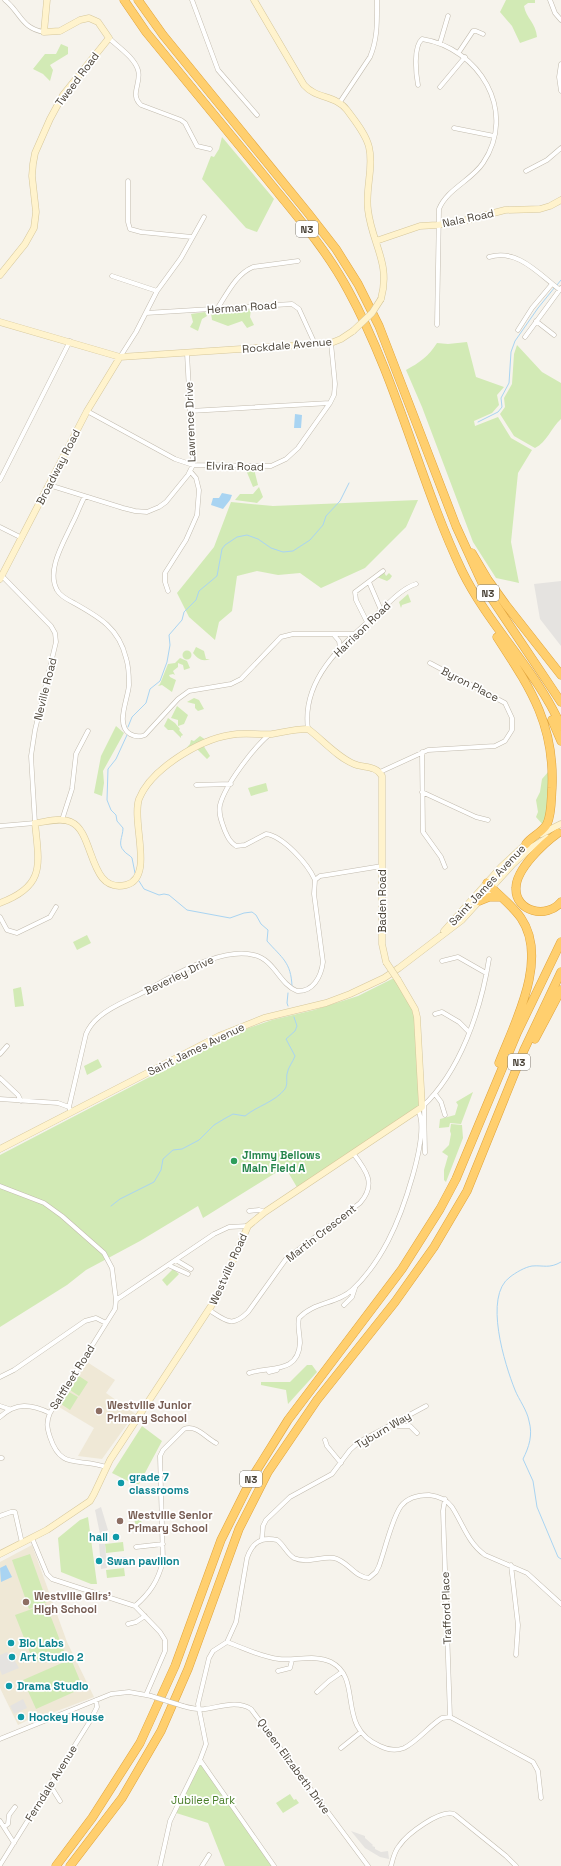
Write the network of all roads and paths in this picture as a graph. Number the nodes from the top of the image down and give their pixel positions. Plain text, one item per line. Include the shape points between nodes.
1 (5, 0) edge
2 (47, 0) edge
3 (124, 0) edge
4 (138, 0) edge
5 (192, 0) edge
6 (254, 0) edge
7 (376, 0) edge
8 (550, 0) edge
9 (448, 16) dead end
10 (561, 20) edge
11 (44, 32) junction
12 (483, 34) dead end
13 (109, 38) junction
14 (440, 43) junction
15 (459, 52) junction
16 (465, 57) junction
17 (561, 64) edge
18 (418, 85) dead end
19 (440, 87) dead end
20 (561, 91) edge
21 (340, 102) junction
22 (257, 115) dead end
23 (454, 128) dead end
24 (494, 136) junction
25 (561, 148) edge
26 (210, 149) dead end
27 (526, 171) dead end
28 (128, 181) dead end
29 (561, 200) edge
30 (204, 217) dead end
31 (438, 225) junction
32 (192, 237) junction
33 (376, 241) junction
34 (489, 257) dead end
35 (298, 262) dead end
36 (0, 275) edge
37 (112, 276) dead end
38 (553, 284) junction
39 (560, 289) edge
40 (157, 291) junction
41 (217, 309) junction
42 (146, 314) junction
43 (536, 321) junction
44 (0, 322) edge
45 (437, 325) dead end
46 (518, 330) dead end
47 (554, 335) dead end
48 (526, 337) dead end
49 (70, 342) junction
50 (331, 343) junction
51 (315, 344) junction
52 (187, 353) junction
53 (120, 357) junction
54 (330, 403) junction
55 (87, 411) junction
56 (190, 411) junction
57 (193, 465) junction
58 (190, 471) junction
59 (0, 480) edge
60 (49, 485) junction
61 (85, 496) junction
62 (456, 526) junction
63 (0, 527) edge
64 (22, 538) junction
65 (383, 571) dead end
66 (1, 578) edge
67 (369, 582) junction
68 (469, 583) junction
69 (416, 584) dead end
70 (168, 591) dead end
71 (381, 610) junction
72 (367, 622) junction
73 (354, 634) junction
74 (334, 635) junction
75 (340, 647) junction
76 (517, 655) junction
77 (430, 663) dead end
78 (561, 674) edge
79 (561, 702) edge
80 (561, 726) edge
81 (308, 729) junction
82 (88, 731) dead end
83 (270, 734) junction
84 (561, 741) edge
85 (422, 752) junction
86 (380, 772) junction
87 (231, 784) junction
88 (196, 785) dead end
89 (422, 792) junction
90 (62, 820) junction
91 (488, 820) dead end
92 (35, 823) junction
93 (0, 826) edge
94 (560, 828) edge
95 (526, 844) junction
96 (382, 866) junction
97 (445, 867) dead end
98 (315, 880) junction
99 (489, 885) junction
100 (500, 896) junction
101 (479, 901) junction
102 (561, 902) edge
103 (0, 903) edge
104 (56, 907) dead end
105 (0, 917) edge
106 (437, 938) junction
107 (561, 942) edge
108 (489, 959) dead end
109 (442, 961) dead end
110 (561, 972) edge
111 (486, 973) junction
112 (561, 990) edge
113 (435, 1014) dead end
114 (469, 1032) junction
115 (7, 1046) dead end
116 (0, 1054) edge
117 (0, 1078) edge
118 (435, 1094) junction
119 (0, 1099) edge
120 (21, 1101) junction
121 (503, 1102) junction
122 (421, 1107) junction
123 (70, 1109) junction
124 (484, 1112) junction
125 (445, 1116) dead end
126 (0, 1149) edge
127 (426, 1152) dead end
128 (353, 1153) junction
129 (0, 1186) edge
130 (249, 1211) dead end
131 (265, 1212) junction
132 (248, 1226) junction
133 (176, 1260) junction
134 (168, 1265) junction
135 (191, 1269) dead end
136 (188, 1274) dead end
137 (356, 1287) junction
138 (116, 1300) junction
139 (344, 1305) dead end
140 (209, 1310) junction
141 (106, 1323) junction
142 (281, 1368) junction
143 (269, 1372) dead end
144 (249, 1373) dead end
145 (0, 1377) edge
146 (0, 1406) edge
147 (426, 1406) dead end
148 (9, 1408) junction
149 (50, 1413) junction
150 (0, 1416) edge
151 (394, 1423) junction
152 (417, 1434) dead end
153 (325, 1440) dead end
154 (216, 1444) dead end
155 (341, 1463) junction
156 (106, 1467) junction
157 (445, 1499) junction
158 (0, 1516) edge
159 (32, 1538) junction
160 (262, 1539) junction
161 (22, 1543) junction
162 (163, 1544) junction
163 (136, 1547) dead end
164 (0, 1554) edge
165 (511, 1566) junction
166 (561, 1604) edge
167 (135, 1606) junction
168 (145, 1616) junction
169 (128, 1624) dead end
170 (227, 1642) junction
171 (516, 1655) dead end
172 (292, 1660) junction
173 (278, 1671) dead end
174 (342, 1672) junction
175 (318, 1692) dead end
176 (146, 1695) junction
177 (96, 1700) junction
178 (198, 1709) junction
179 (450, 1717) junction
180 (361, 1732) junction
181 (0, 1739) edge
182 (340, 1748) dead end
183 (200, 1760) junction
184 (50, 1785) junction
185 (541, 1798) dead end
186 (60, 1801) dead end
187 (15, 1807) dead end
188 (0, 1821) edge
189 (4, 1827) junction
190 (14, 1843) junction
191 (209, 1855) dead end
192 (0, 1865) edge
193 (56, 1866) edge
194 (70, 1866) edge
195 (160, 1866) edge
196 (202, 1866) edge
197 (274, 1866) edge
198 (368, 1866) edge
199 (391, 1866) edge
200 (516, 1866) edge

1 - 11 street via 28,27
2 - 11 street
3 - 68 highway, N3 via 146,32 326,254 348,289 368,328 454,551
4 - 62 highway, N3 via 163,35 336,249 358,284 379,326
5 - 22 street via 218,70
6 - 21 street via 304,86 312,92
7 - 21 street via 377,35 373,50
8 - 10 street
9 - 14 street
11 - 13 street via 60,31 89,18 98,22
12 - 15 street via 473,31
13 - 26 street via 138,69 139,82 135,96 137,101 185,122 197,146
13 - 36 street, Tweed Road via 63,95 50,119 35,153 33,164 36,212 34,228 25,244
14 - 15 street
14 - 18 street via 422,39 419,41 416,59
15 - 16 street
16 - 19 street
16 - 24 street via 478,70 492,97 496,122
17 - 20 street
21 - 33 street, Rockdale Avenue via 369,146 368,206
23 - 24 street
24 - 31 street via 490,151 480,167 440,206
25 - 27 street via 548,160
28 - 32 street via 130,229
29 - 31 street, Nala Road via 540,209 505,210 479,218
30 - 32 street
31 - 33 street, Nala Road via 420,226
31 - 45 street
32 - 40 street via 181,258
33 - 50 street, Rockdale Avenue, bridge via 385,280 381,299 372,313 353,331
34 - 38 street via 514,256
35 - 41 street via 246,270
37 - 40 street
38 - 39 street
38 - 46 street via 532,308
39 - 43 street
40 - 42 street
41 - 42 street, Herman Road
41 - 51 street, Herman Road via 295,305 301,312
42 - 53 street
43 - 47 street
43 - 48 street
44 - 49 street, Rockdale Avenue
49 - 53 street, Rockdale Avenue
49 - 59 street
50 - 51 street, Rockdale Avenue
50 - 54 street, Elvira Road via 335,391
51 - 52 street, Rockdale Avenue
52 - 53 street, Rockdale Avenue
52 - 56 street, Lawrence Drive
53 - 55 street, Broadway Road
54 - 56 street
54 - 57 street, Elvira Road via 298,448 281,462 264,467
55 - 57 street, Elvira Road via 175,459
55 - 60 street, Broadway Road
56 - 57 street, Lawrence Drive
57 - 58 street, Lawrence Drive
58 - 61 street, Lawrence Drive via 162,505 147,512 135,511
58 - 70 street via 196,478 199,490 197,514 192,529 165,573
60 - 61 street, Lawrence Drive
60 - 64 street, Broadway Road
61 - 74 street via 56,557 55,585 64,598 104,621 122,645 129,680 123,722 131,735 145,735 178,699 189,691 231,684 240,679 281,637 293,634
62 - 78 highway via 488,580
62 - 79 highway, N3 via 484,587
63 - 64 street
64 - 66 street, Broadway Road
65 - 67 street
66 - 92 street, Neville Road via 51,626 56,637 32,750
67 - 71 street
67 - 72 street via 354,594
68 - 76 highway, N3
68 - 95 highway via 480,611 532,692 548,734 553,772 548,821 542,831
69 - 71 street, Harrison Road via 404,590
71 - 72 street, Harrison Road
72 - 73 street, Harrison Road
73 - 74 street
73 - 75 street, Harrison Road
74 - 75 street
75 - 81 street, Harrison Road via 317,680 308,710
76 - 80 highway, N3 via 543,692
76 - 84 highway via 547,708
77 - 85 street, Byron Place via 505,703 510,711 512,730 506,741 495,746
81 - 83 street
81 - 86 street via 349,762
82 - 90 street via 76,754 72,790
83 - 87 street
83 - 90 street via 228,735 205,742 190,749 151,780 139,799 136,814 141,869 135,881 129,884 116,885 104,879 96,868 79,829 72,822
85 - 86 street, Byron Place
85 - 89 street
86 - 96 street, Baden Road via 383,784
87 - 88 street
87 - 98 street via 222,799 220,810 231,842 236,846 242,846 266,834 277,837 303,863
89 - 91 street
89 - 97 street via 424,835 441,857
90 - 92 street
92 - 93 street
92 - 103 street via 38,861 34,880 21,893
94 - 95 street, Saint James Avenue via 543,833
94 - 99 street, Saint James Avenue via 526,852
94 - 102 highway via 547,840 518,877 516,888 519,900 534,911 548,911
95 - 99 street, Saint James Avenue via 510,858
96 - 98 street via 320,876
96 - 122 street, Baden Road, bridge via 382,944 386,962 415,1009 417,1017
98 - 123 street, Beverley Drive via 314,894 323,962 322,972 314,984 303,991 292,989 271,965 252,955 238,953 207,960 194,966 106,1012 91,1025 86,1034
99 - 100 highway
99 - 101 street, Saint James Avenue
99 - 106 street, Saint James Avenue
100 - 101 highway
100 - 124 highway via 522,919 532,950 532,968
101 - 106 street, Saint James Avenue via 462,920
104 - 105 street via 50,917 17,934 7,930
106 - 123 street, Saint James Avenue via 399,968 371,985 326,1003 264,1018 233,1030
107 - 124 highway, N3 via 517,1033
108 - 111 street, Westville Road
109 - 111 street via 458,957
110 - 121 highway, N3 via 535,1025
111 - 114 street, Westville Road
112 - 121 highway
113 - 114 street via 442,1012 460,1022
114 - 118 street, Westville Road via 452,1070
115 - 116 street
117 - 120 street
118 - 122 street, Westville Road
118 - 125 street via 441,1102
119 - 120 street
120 - 123 street via 58,1104
121 - 194 highway, N3 via 467,1191 434,1247 395,1302 317,1400 268,1472 239,1528 188,1669 161,1731 122,1798
122 - 127 street
122 - 128 street, Westville Road
122 - 137 street via 421,1133 408,1188 388,1240
123 - 126 street, Saint James Avenue
124 - 193 highway, N3 via 456,1179 420,1243 288,1420 253,1476 221,1540 178,1661 143,1737 110,1792
128 - 131 street, Westville Road
128 - 140 street, Martin Crescent via 369,1178 368,1192 360,1203 286,1259 241,1319 236,1322 228,1321
129 - 138 street via 44,1203 101,1250 112,1268
130 - 131 street
131 - 132 street, Westville Road
132 - 133 street via 224,1229
132 - 140 street, Westville Road via 222,1288
133 - 134 street
133 - 135 street
134 - 136 street
134 - 138 street
137 - 139 street via 352,1297
137 - 142 street via 347,1294 309,1309 301,1315 298,1319 298,1355 289,1365
138 - 141 street, Saltfleet Road via 115,1308
140 - 156 street, Westville Road
141 - 145 street via 96,1318 85,1321
141 - 149 street, Saltfleet Road
142 - 143 street
142 - 144 street
146 - 148 street
147 - 151 street, Tyburn Way
148 - 149 street via 27,1406
148 - 150 street
149 - 156 street, Saltfleet Road via 47,1419 48,1428 57,1454 69,1460
151 - 152 street via 398,1426 410,1426
151 - 155 street, Tyburn Way via 353,1446
153 - 155 street
154 - 162 street via 198,1430 188,1427 163,1450 159,1463
155 - 160 street, Tyburn Way via 325,1479 283,1504 263,1526
156 - 159 street, Westville Road via 90,1501
157 - 160 street via 416,1496 401,1506 379,1566 369,1578 357,1574 339,1560 298,1559 277,1540
157 - 165 street via 478,1551
157 - 179 street, Trafford Place via 443,1511
158 - 161 street via 15,1512
159 - 161 street, Westville Road
159 - 167 street via 47,1574 52,1579
160 - 170 street via 253,1546 247,1558 236,1622
161 - 164 street, Westville Road
162 - 163 street
162 - 167 street via 163,1561 156,1582
165 - 166 street via 526,1573
165 - 171 street via 518,1625
167 - 168 street
168 - 169 street
168 - 176 street via 163,1636 166,1647 163,1660
170 - 172 street via 272,1658
170 - 178 street via 213,1650 209,1658
172 - 173 street via 290,1668
172 - 174 street via 323,1659
174 - 175 street
174 - 180 street via 348,1684 353,1718
176 - 177 street, Queen Elizabeth Drive via 120,1692
176 - 178 street, Queen Elizabeth Drive, bridge
177 - 181 street, Queen Elizabeth Drive
177 - 184 street, Ferndale Avenue via 96,1709
178 - 183 street via 206,1744
178 - 198 street, Queen Elizabeth Drive via 240,1704 251,1709
179 - 180 street via 442,1718 400,1749 383,1748
179 - 185 street via 532,1762 538,1771
180 - 182 street
183 - 195 street via 170,1821
183 - 197 street
184 - 186 street
184 - 190 street, Ferndale Avenue
187 - 189 street via 9,1815 8,1824
188 - 189 street
189 - 190 street
190 - 192 street, Ferndale Avenue
191 - 196 street
199 - 200 street via 395,1852 406,1838 421,1826 447,1812 454,1814

